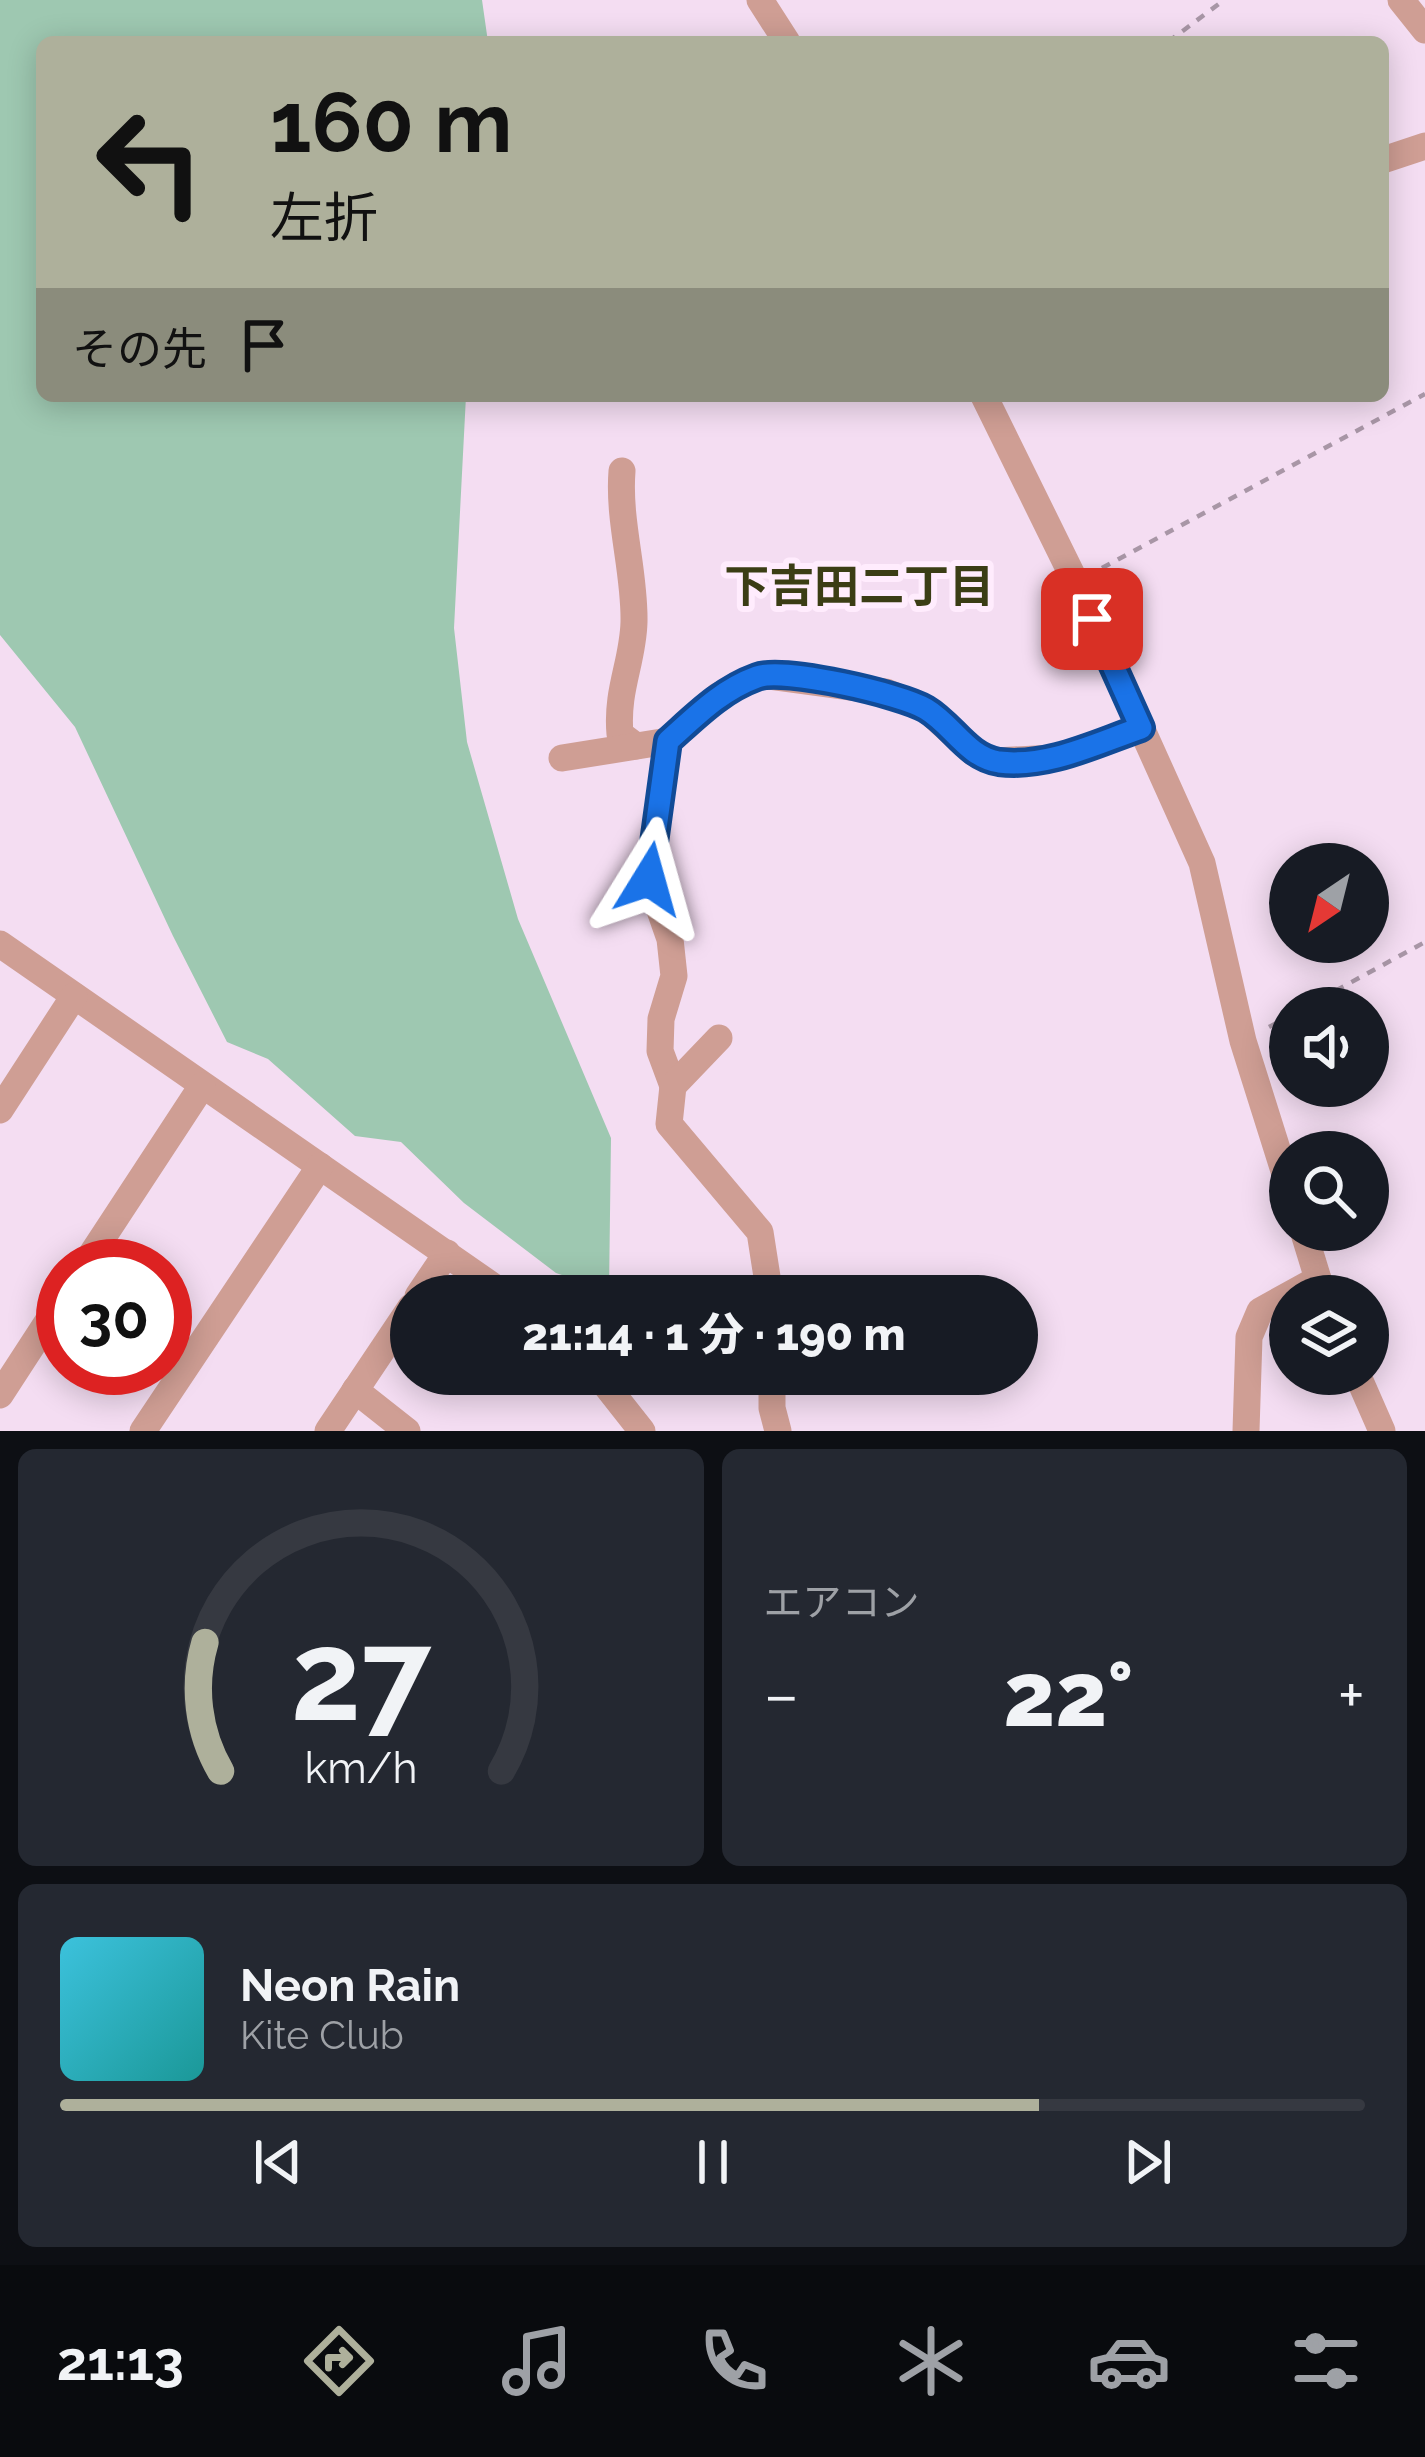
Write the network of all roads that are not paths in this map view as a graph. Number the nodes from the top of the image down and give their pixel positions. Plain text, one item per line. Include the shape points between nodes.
1 (760, 0) edge
2 (1401, 0) edge
3 (1425, 30) edge
4 (784, 36) edge
5 (1425, 146) edge
6 (1389, 158) edge
7 (987, 402) edge
8 (622, 471) dead end
9 (1141, 728) junction
10 (668, 741) junction
11 (636, 746) junction
12 (562, 758) dead end
13 (0, 944) edge
14 (74, 996) junction
15 (719, 1038) dead end
16 (202, 1086) junction
17 (674, 1086) junction
18 (0, 1110) edge
19 (1271, 1131) edge
20 (320, 1166) junction
21 (102, 1239) edge
22 (447, 1253) junction
23 (432, 1275) edge
24 (478, 1275) edge
25 (767, 1275) edge
26 (1269, 1307) edge
27 (390, 1339) edge
28 (36, 1340) edge
29 (356, 1390) junction
30 (0, 1395) edge
31 (614, 1395) edge
32 (772, 1395) edge
33 (1366, 1395) edge
34 (143, 1431) edge
35 (328, 1431) edge
36 (407, 1431) edge
37 (642, 1431) edge
38 (778, 1431) edge
39 (1246, 1431) edge
40 (1382, 1431) edge

1 - 4 street
2 - 3 street
5 - 6 street
7 - 9 street
8 - 11 street via 634,624 617,704 620,734
9 - 10 street via 1055,758 995,761 974,753 926,709 886,692 761,675 718,696
9 - 19 street via 1202,863
10 - 11 street
10 - 17 street via 649,879 670,939 674,976 660,1052
11 - 12 street
13 - 14 street
14 - 16 street
14 - 18 street
15 - 17 street
16 - 20 street
16 - 21 street
17 - 25 street via 669,1124 760,1232
20 - 22 street
20 - 34 street
22 - 23 street
22 - 24 street
26 - 39 street via 1250,1337
27 - 29 street
28 - 30 street
29 - 35 street
29 - 36 street
31 - 37 street
32 - 38 street
33 - 40 street

